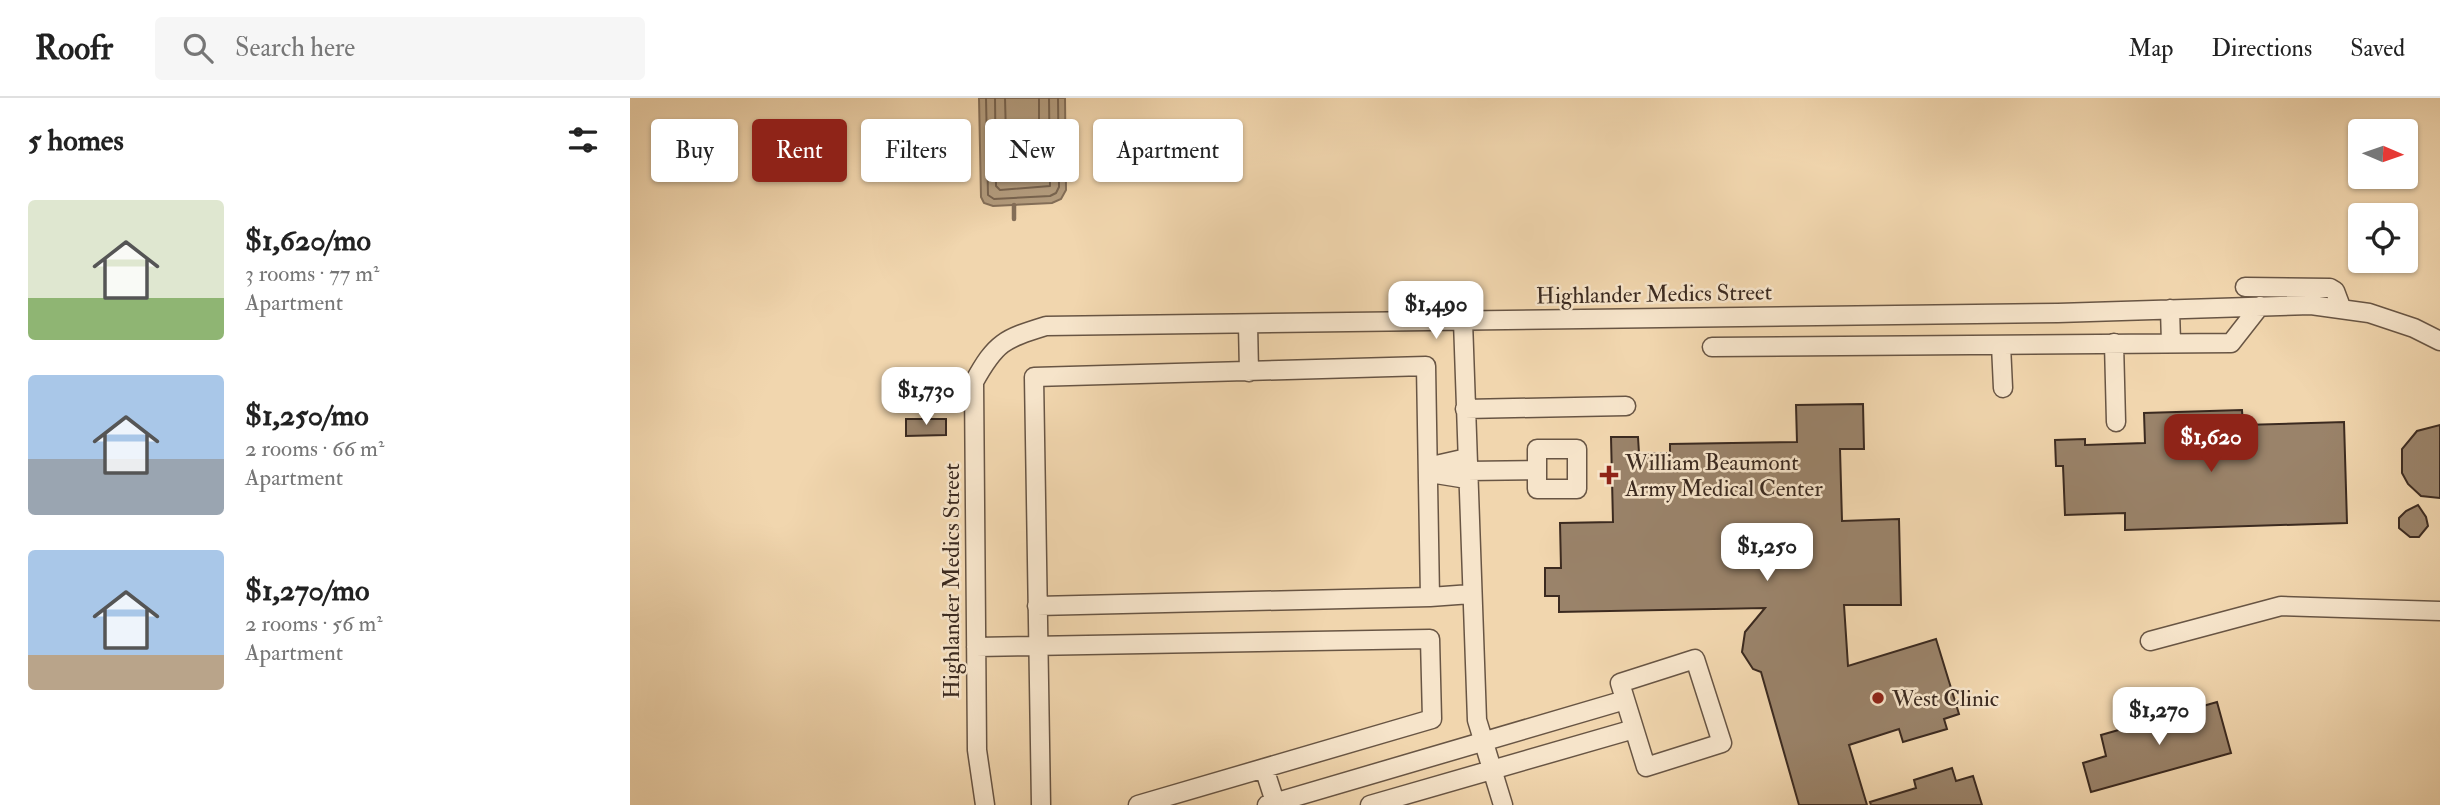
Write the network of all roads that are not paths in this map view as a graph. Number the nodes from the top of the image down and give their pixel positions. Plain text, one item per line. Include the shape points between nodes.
1 (2245, 287) dead end
2 (2260, 306) junction
3 (2341, 307) junction
4 (2170, 309) junction
5 (1463, 321) junction
6 (1248, 324) junction
7 (2440, 341) edge
8 (2114, 343) junction
9 (2171, 343) junction
10 (2001, 345) junction
11 (1712, 347) dead end
12 (1249, 372) junction
13 (2003, 388) dead end
14 (1626, 406) dead end
15 (1465, 409) junction
16 (2116, 422) dead end
17 (1430, 469) junction
18 (1467, 469) junction
19 (1537, 470) dead end
20 (1471, 594) junction
21 (1430, 597) junction
22 (1037, 606) junction
23 (2440, 611) edge
24 (2151, 641) dead end
25 (1038, 646) junction
26 (976, 647) junction
27 (1625, 700) junction
28 (1634, 729) junction
29 (1483, 741) junction
30 (1264, 768) junction
31 (1492, 770) junction
32 (1273, 804) edge
33 (985, 805) edge
34 (1041, 805) edge
35 (1138, 805) edge
36 (1370, 805) edge
37 (1503, 805) edge

1 - 3 street via 2330,288
2 - 3 street, Highlander Medics Street
2 - 4 street, Highlander Medics Street
2 - 9 street via 2231,343
3 - 7 street, Highlander Medics Street via 2414,328
4 - 5 street, Highlander Medics Street
4 - 9 street
5 - 6 street, Highlander Medics Street
5 - 15 street
6 - 12 street
6 - 26 street, Highlander Medics Street via 1046,326 1009,337 989,355 974,382
8 - 9 street
8 - 10 street
8 - 16 street
10 - 11 street
10 - 13 street
12 - 17 street via 1426,366
12 - 22 street via 1034,377
14 - 15 street
15 - 18 street
17 - 18 street via 1436,464
17 - 21 street
18 - 19 street
18 - 20 street
20 - 21 street
20 - 29 street via 1477,720
21 - 22 street
22 - 25 street
23 - 24 street via 2281,606
25 - 26 street
25 - 30 street via 1430,639 1432,719
25 - 34 street
26 - 33 street, Highlander Medics Street via 977,750
27 - 28 street
27 - 28 street via 1619,683 1695,659 1722,743 1646,767
27 - 29 street
28 - 31 street
29 - 31 street
29 - 32 street
30 - 32 street
30 - 35 street
31 - 36 street
31 - 37 street

